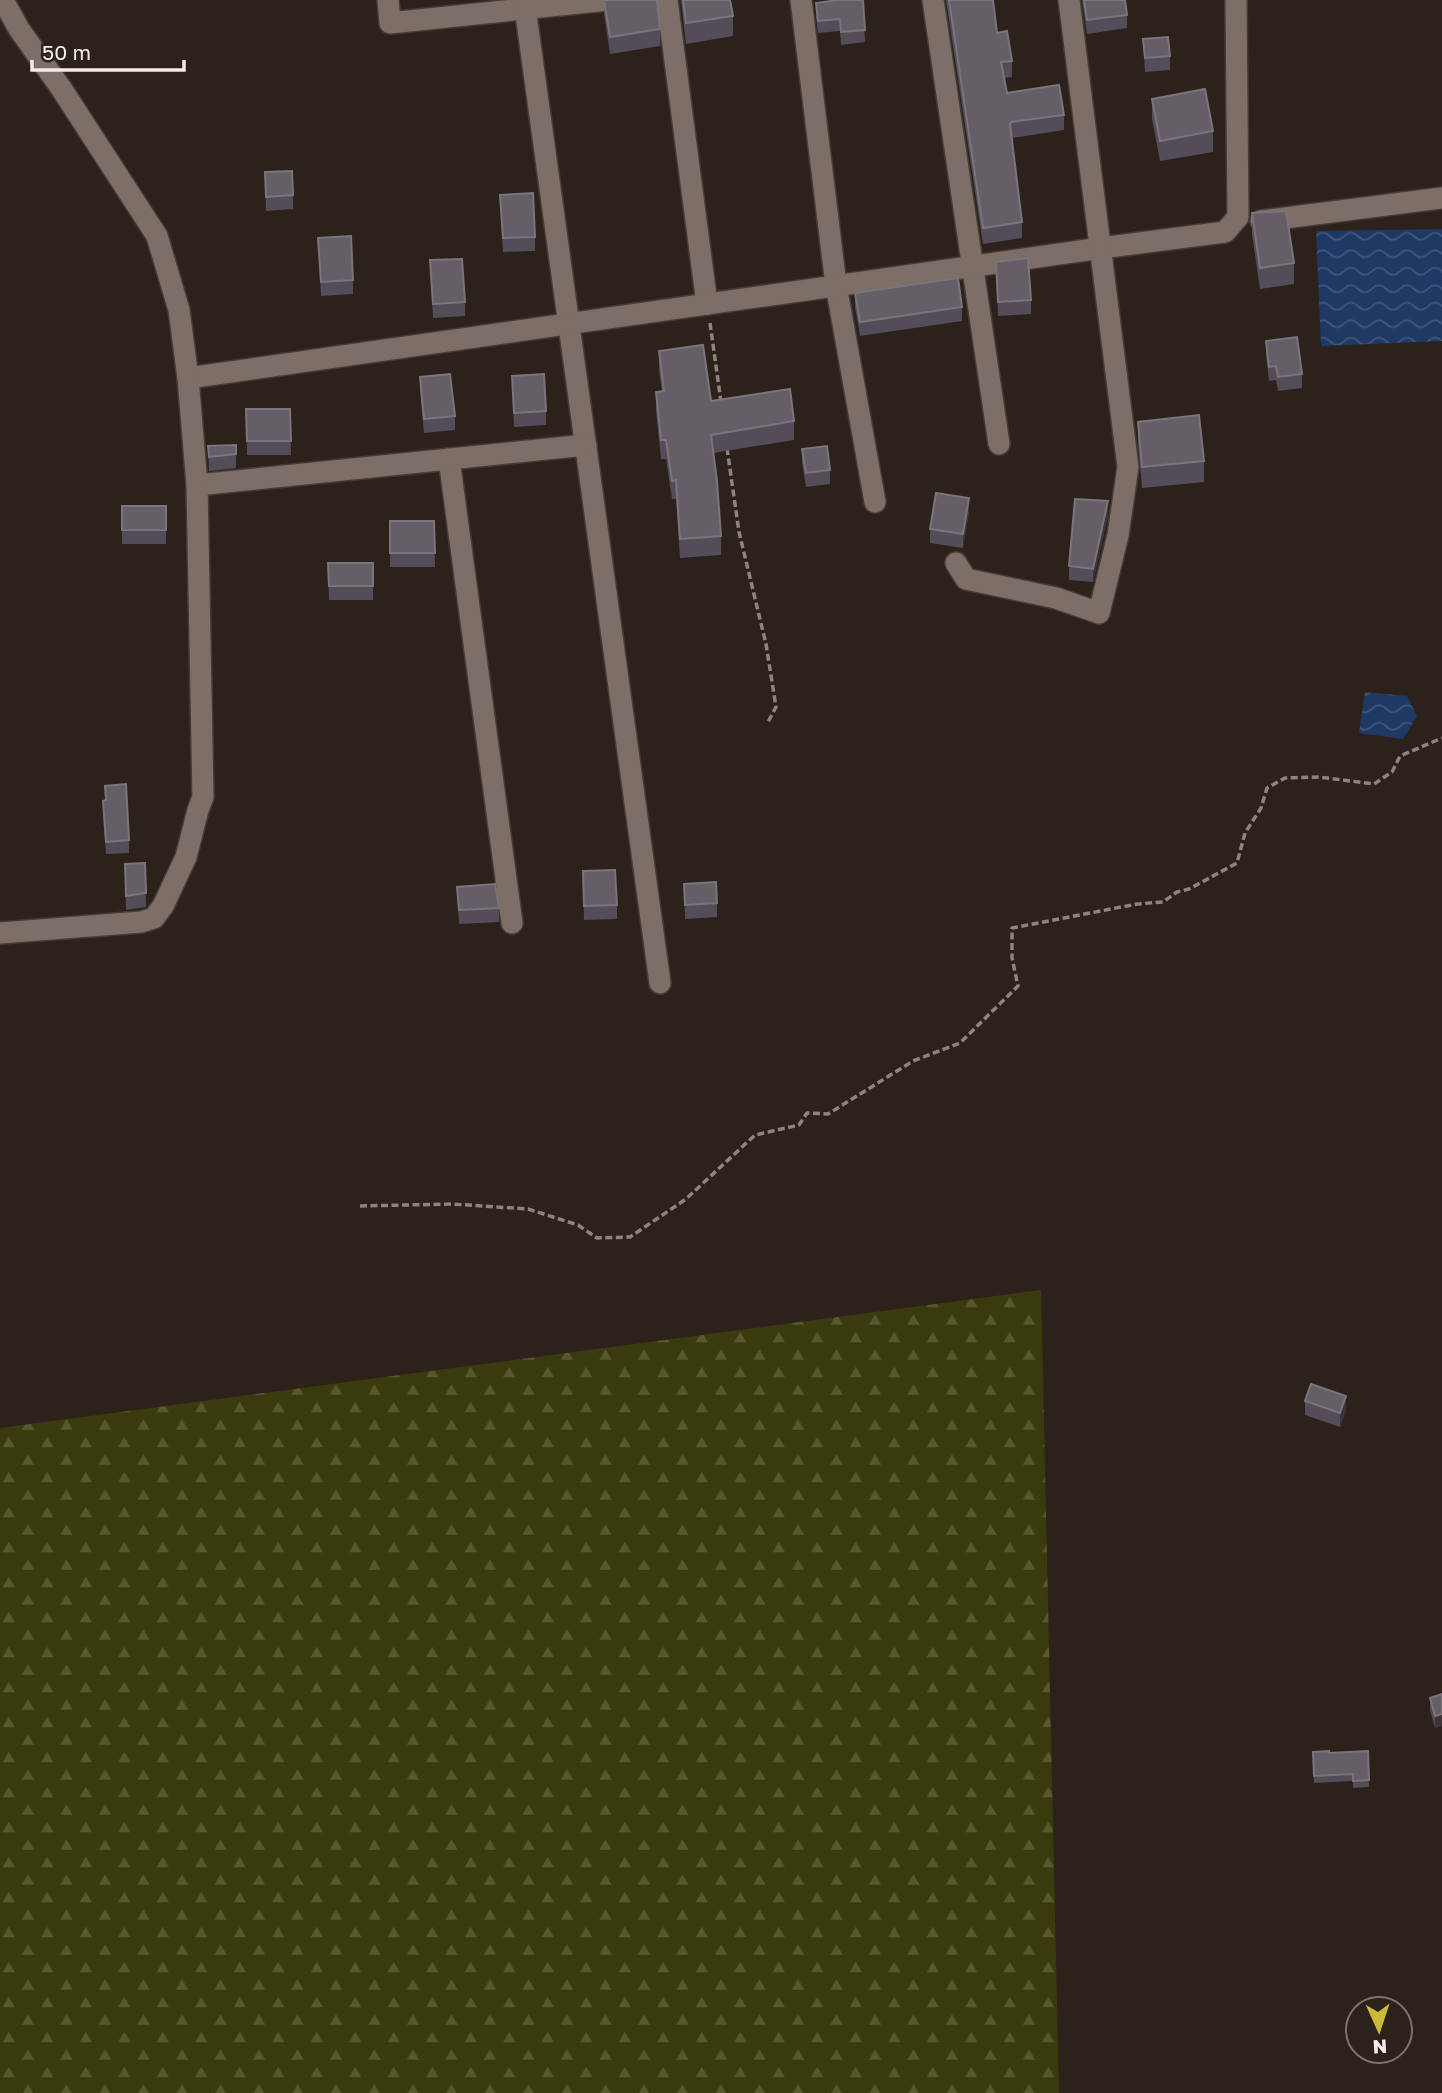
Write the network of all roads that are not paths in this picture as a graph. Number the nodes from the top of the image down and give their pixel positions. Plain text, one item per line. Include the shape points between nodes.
1 (3, 0) edge
2 (388, 0) edge
3 (608, 0) edge
4 (667, 0) edge
5 (801, 0) edge
6 (933, 0) edge
7 (1069, 0) edge
8 (1236, 0) edge
9 (525, 4) edge
10 (1442, 198) edge
11 (1238, 217) junction
12 (1101, 248) junction
13 (972, 266) junction
14 (836, 285) junction
15 (707, 304) junction
16 (569, 323) junction
17 (188, 377) junction
18 (999, 444) dead end
19 (586, 445) junction
20 (449, 459) junction
21 (197, 485) junction
22 (875, 502) dead end
23 (956, 562) dead end
24 (512, 923) dead end
25 (0, 933) edge
26 (660, 983) dead end

1 - 17 street via 157,236 179,310
2 - 9 street via 390,23
3 - 9 street
4 - 15 street
5 - 14 street
6 - 13 street
7 - 12 street
8 - 11 street
9 - 16 street
10 - 11 street via 1264,222
11 - 12 street via 1225,232
12 - 13 street
12 - 23 street via 1128,467 1099,613 1056,598 966,579
13 - 14 street
13 - 18 street
14 - 15 street
14 - 22 street
15 - 16 street
16 - 17 street
16 - 19 street
17 - 21 street
19 - 20 street
19 - 26 street
20 - 21 street
20 - 24 street
21 - 25 street via 203,797 186,857 154,918

